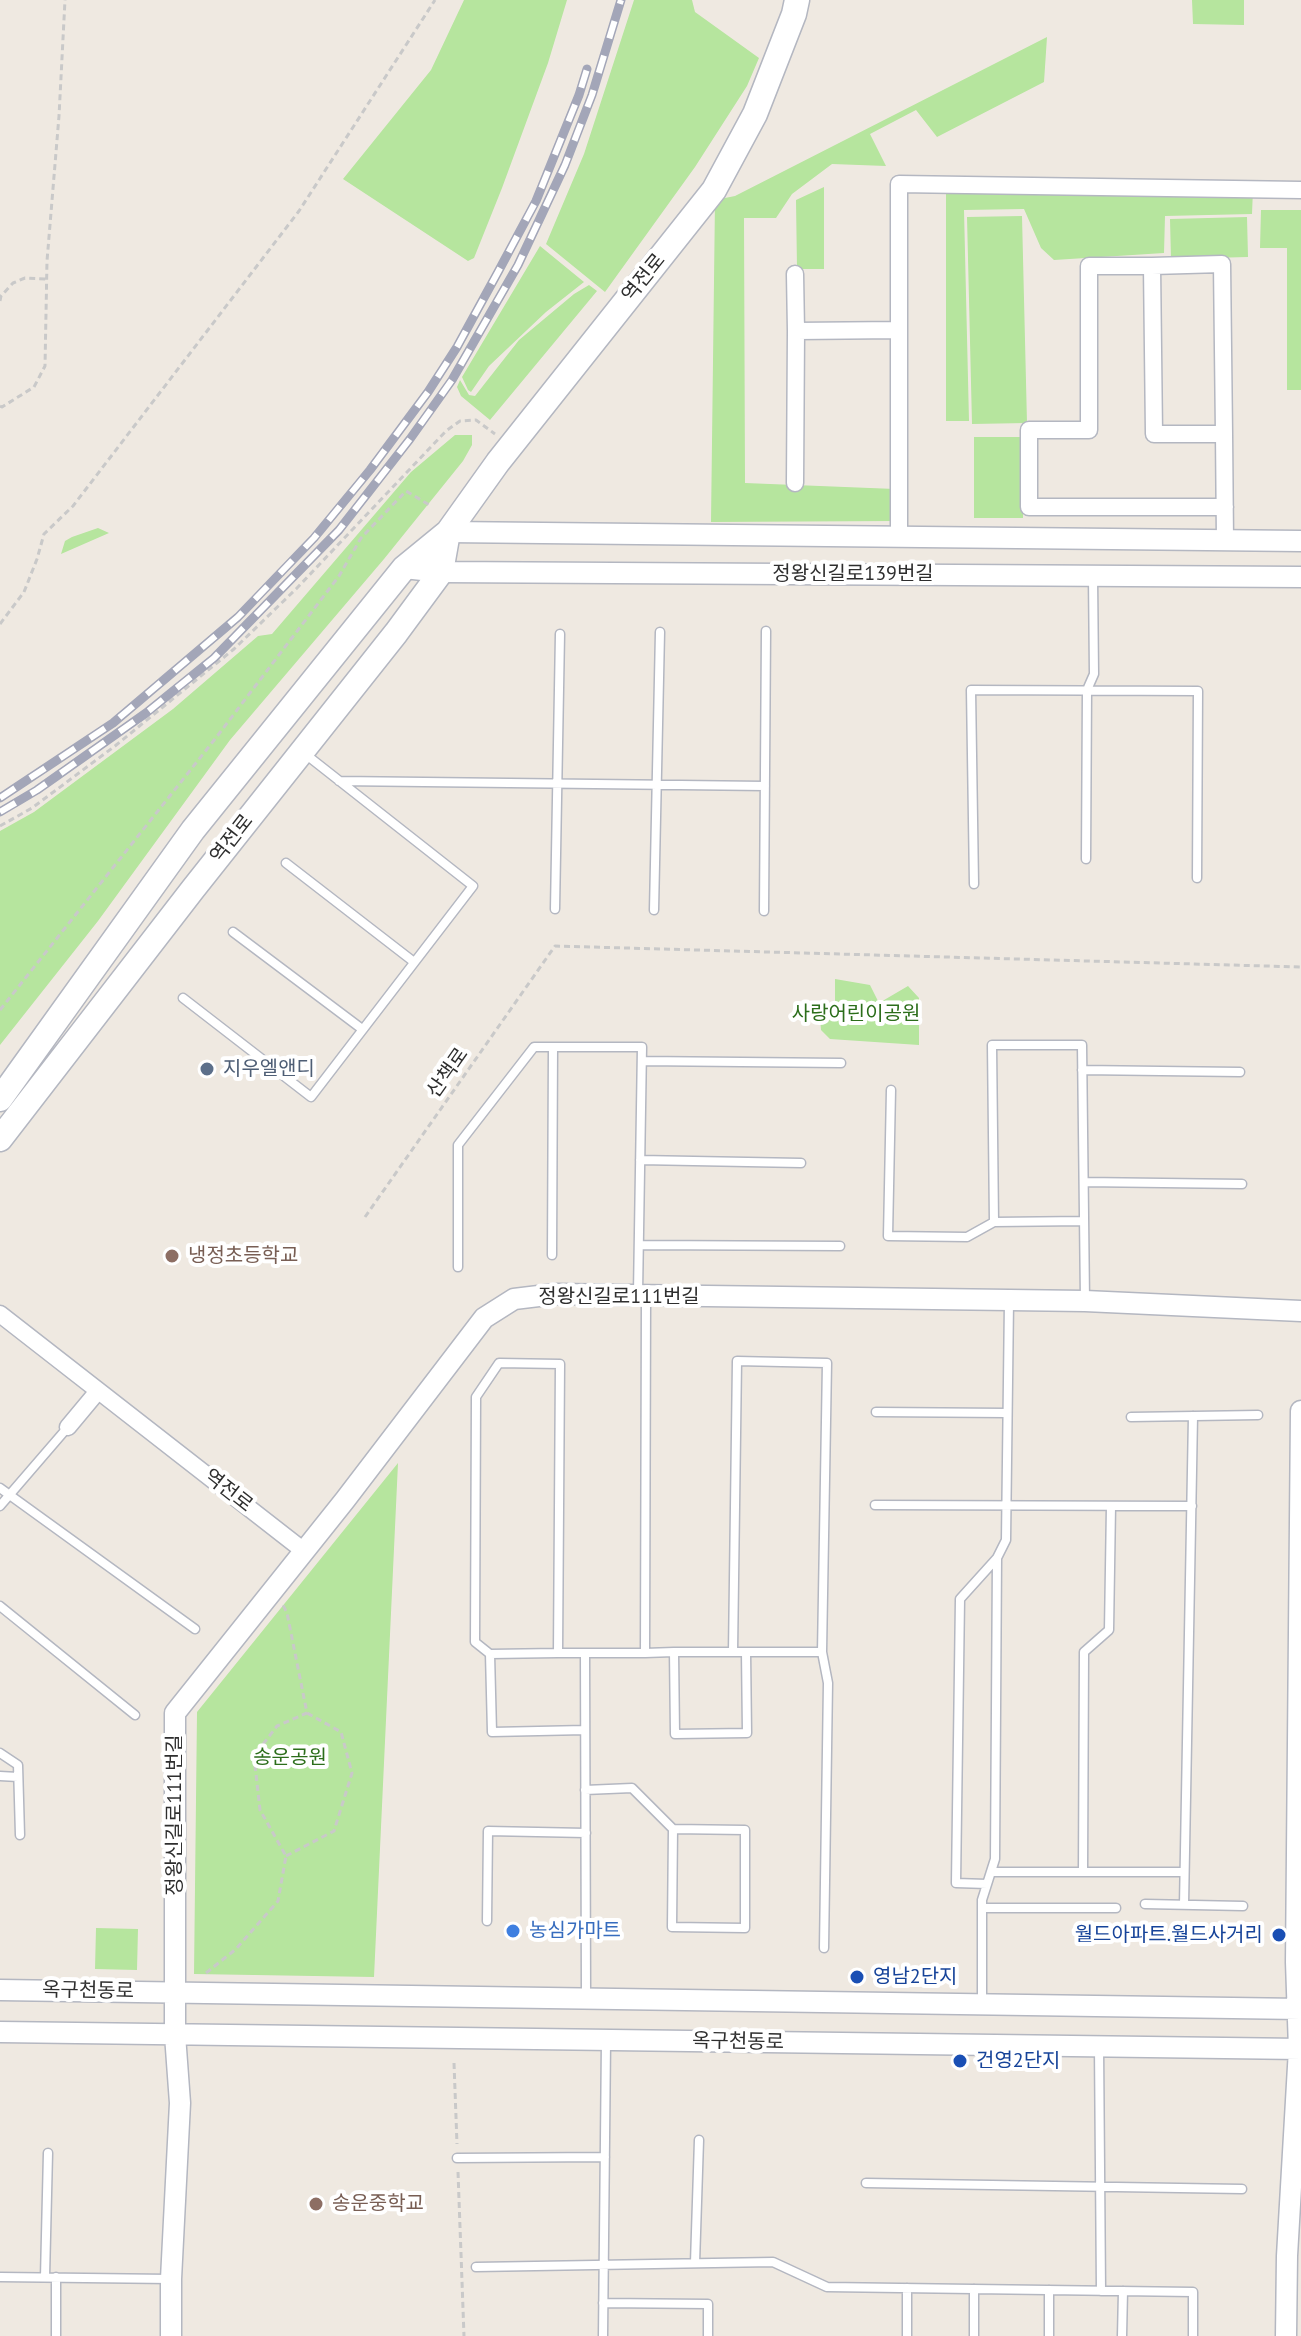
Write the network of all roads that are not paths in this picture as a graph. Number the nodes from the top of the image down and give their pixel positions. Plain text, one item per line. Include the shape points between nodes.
1 (797, 0) edge
2 (1301, 190) edge
3 (1152, 266) junction
4 (795, 274) dead end
5 (898, 330) junction
6 (796, 331) junction
7 (1224, 434) junction
8 (795, 483) dead end
9 (1225, 507) junction
10 (448, 532) junction
11 (899, 537) junction
12 (1225, 541) junction
13 (1301, 541) edge
14 (404, 568) junction
15 (441, 572) junction
16 (1093, 576) junction
17 (1301, 577) edge
18 (766, 631) dead end
19 (660, 632) dead end
20 (560, 634) dead end
21 (1087, 690) junction
22 (302, 752) junction
23 (339, 781) junction
24 (557, 784) junction
25 (657, 785) junction
26 (765, 786) junction
27 (1086, 859) dead end
28 (286, 863) dead end
29 (1197, 878) dead end
30 (974, 884) dead end
31 (555, 909) dead end
32 (654, 910) dead end
33 (764, 911) dead end
34 (233, 932) dead end
35 (414, 962) junction
36 (183, 998) dead end
37 (362, 1029) junction
38 (553, 1047) junction
39 (642, 1061) junction
40 (841, 1063) dead end
41 (1082, 1070) junction
42 (1240, 1072) dead end
43 (891, 1090) dead end
44 (0, 1099) edge
45 (0, 1139) edge
46 (640, 1160) junction
47 (801, 1163) dead end
48 (1084, 1182) junction
49 (1242, 1184) dead end
50 (1084, 1221) junction
51 (994, 1222) junction
52 (639, 1245) junction
53 (840, 1246) dead end
54 (552, 1255) dead end
55 (458, 1267) dead end
56 (642, 1295) junction
57 (1009, 1300) junction
58 (1085, 1301) junction
59 (1301, 1311) edge
60 (0, 1314) edge
61 (98, 1391) junction
62 (1301, 1411) edge
63 (876, 1412) dead end
64 (1007, 1413) junction
65 (1258, 1415) dead end
66 (1193, 1416) junction
67 (1131, 1417) dead end
68 (68, 1427) joint
69 (0, 1488) edge
70 (9, 1496) junction
71 (875, 1505) dead end
72 (1006, 1505) junction
73 (0, 1506) edge
74 (1111, 1506) junction
75 (1192, 1506) junction
76 (304, 1551) junction
77 (997, 1558) junction
78 (0, 1606) edge
79 (195, 1629) dead end
80 (674, 1652) junction
81 (733, 1652) junction
82 (746, 1652) junction
83 (822, 1652) junction
84 (558, 1653) junction
85 (585, 1653) junction
86 (645, 1653) junction
87 (490, 1654) junction
88 (135, 1715) dead end
89 (585, 1730) junction
90 (0, 1753) edge
91 (0, 1776) edge
92 (18, 1777) junction
93 (585, 1790) junction
94 (673, 1829) junction
95 (586, 1833) junction
96 (20, 1835) dead end
97 (991, 1872) junction
98 (1083, 1872) junction
99 (1184, 1872) junction
100 (987, 1884) junction
101 (1145, 1904) dead end
102 (1184, 1905) junction
103 (1243, 1906) dead end
104 (982, 1908) junction
105 (1116, 1908) dead end
106 (487, 1921) dead end
107 (824, 1948) dead end
108 (0, 1990) edge
109 (184, 1993) junction
110 (586, 1999) junction
111 (982, 2005) junction
112 (1300, 2009) edge
113 (0, 2032) edge
114 (175, 2035) junction
115 (606, 2040) junction
116 (1099, 2046) junction
117 (1300, 2049) edge
118 (699, 2140) dead end
119 (48, 2153) dead end
120 (605, 2157) junction
121 (457, 2158) road end
122 (866, 2183) dead end
123 (1100, 2187) junction
124 (1242, 2189) dead end
125 (1294, 2256) edge
126 (695, 2263) junction
127 (603, 2265) junction
128 (476, 2267) dead end
129 (0, 2277) edge
130 (45, 2277) junction
131 (56, 2277) junction
132 (171, 2279) junction
133 (907, 2288) junction
134 (974, 2289) junction
135 (1049, 2290) junction
136 (1101, 2291) junction
137 (1123, 2291) junction
138 (603, 2303) junction
139 (56, 2336) edge
140 (171, 2336) edge
141 (603, 2336) edge
142 (708, 2336) edge
143 (907, 2336) edge
144 (974, 2336) edge
145 (1049, 2336) edge
146 (1122, 2336) edge
147 (1193, 2336) edge
148 (1286, 2336) edge

1 - 10 main road, 역전로 via 755,114 714,190
2 - 5 street via 899,184
3 - 7 street via 1154,434
3 - 7 street via 1222,264
3 - 9 street via 1089,266 1089,430 1029,430 1029,507
4 - 6 street
5 - 6 street
5 - 11 street
6 - 8 street
7 - 9 street
9 - 12 street
10 - 11 street, 정왕신길로139번길
10 - 14 main road, 역전로
10 - 15 main road, 역전로
11 - 12 street, 정왕신길로139번길
12 - 13 street, 정왕신길로139번길
14 - 15 street, 정왕신길로139번길
14 - 44 main road, 역전로 via 193,830
15 - 16 street, 정왕신길로139번길
15 - 22 main road, 역전로
16 - 17 street, 정왕신길로139번길
16 - 21 lane via 1094,674
18 - 26 lane
19 - 25 lane
20 - 24 lane
21 - 27 lane
21 - 29 lane via 1198,691
21 - 30 lane via 971,690
22 - 23 lane
22 - 45 main road, 역전로
23 - 24 lane
23 - 35 lane via 473,886
24 - 25 lane
24 - 31 lane
25 - 26 lane
25 - 32 lane
26 - 33 lane
28 - 35 lane
34 - 37 lane
35 - 37 lane
36 - 37 lane via 311,1097
38 - 39 lane via 642,1047
38 - 54 lane
38 - 55 lane via 534,1047 458,1145
39 - 40 lane
39 - 46 lane
41 - 42 lane
41 - 48 lane
41 - 51 lane via 1082,1045 992,1045
43 - 51 lane via 888,1236 967,1237
46 - 47 lane
46 - 52 lane
48 - 49 lane
48 - 50 lane
50 - 51 lane
50 - 58 lane
52 - 53 lane
52 - 56 lane
56 - 57 street, 정왕신길로111번길
56 - 76 street, 정왕신길로111번길 via 514,1299 484,1318
56 - 86 lane
57 - 58 street, 정왕신길로111번길
57 - 64 lane
58 - 59 street, 정왕신길로111번길
60 - 61 street, 역전로
61 - 68 street
61 - 76 street, 역전로
62 - 112 street via 1296,1946
63 - 64 lane
64 - 72 lane
65 - 66 lane
66 - 67 lane
66 - 75 lane
68 - 70 lane
69 - 70 lane
70 - 73 lane
70 - 79 lane
71 - 72 lane
72 - 74 lane
72 - 77 lane via 1006,1540
74 - 75 lane
74 - 98 lane via 1109,1630 1084,1652
75 - 99 lane
76 - 109 street, 정왕신길로111번길 via 175,1713
77 - 97 lane
77 - 100 lane via 960,1599 956,1883
78 - 88 lane
80 - 81 lane
80 - 82 lane via 675,1734 747,1733
80 - 86 lane
81 - 82 lane
81 - 83 lane via 737,1361 827,1363
82 - 83 lane
83 - 107 lane via 828,1683
84 - 85 lane
84 - 87 lane
84 - 87 lane via 560,1364 499,1363 476,1397 475,1642
85 - 86 lane
85 - 89 lane
87 - 89 lane via 492,1732
89 - 93 lane
90 - 92 lane via 18,1765
91 - 92 lane
92 - 96 lane
93 - 94 lane via 632,1788
93 - 95 lane
94 - 94 lane via 745,1830 745,1928 672,1927
95 - 106 lane via 488,1831
95 - 110 lane
97 - 98 lane
97 - 100 lane
98 - 99 lane
99 - 102 lane
100 - 104 lane
101 - 102 lane
102 - 103 lane
104 - 105 lane
104 - 111 lane
108 - 109 street, 옥구천동로
109 - 110 street, 옥구천동로
109 - 114 street
110 - 111 street, 옥구천동로
111 - 112 street, 옥구천동로
112 - 117 street
113 - 114 street, 옥구천동로
114 - 115 street, 옥구천동로
114 - 132 street via 180,2103
115 - 116 street, 옥구천동로
115 - 120 lane
116 - 117 street, 옥구천동로
116 - 123 lane
117 - 125 street
118 - 126 lane
119 - 130 lane
120 - 121 lane
120 - 127 lane
122 - 123 lane
123 - 124 lane
123 - 136 lane
125 - 148 street
126 - 127 lane
126 - 133 lane via 773,2262 827,2287
127 - 128 lane
127 - 138 lane
129 - 130 lane
130 - 131 lane
131 - 132 lane
131 - 139 lane
132 - 140 street
133 - 134 lane
133 - 143 lane
134 - 135 lane
134 - 144 lane
135 - 136 lane
135 - 145 lane
136 - 137 lane
137 - 146 lane
137 - 147 lane via 1193,2292
138 - 141 lane
138 - 142 lane via 708,2304

